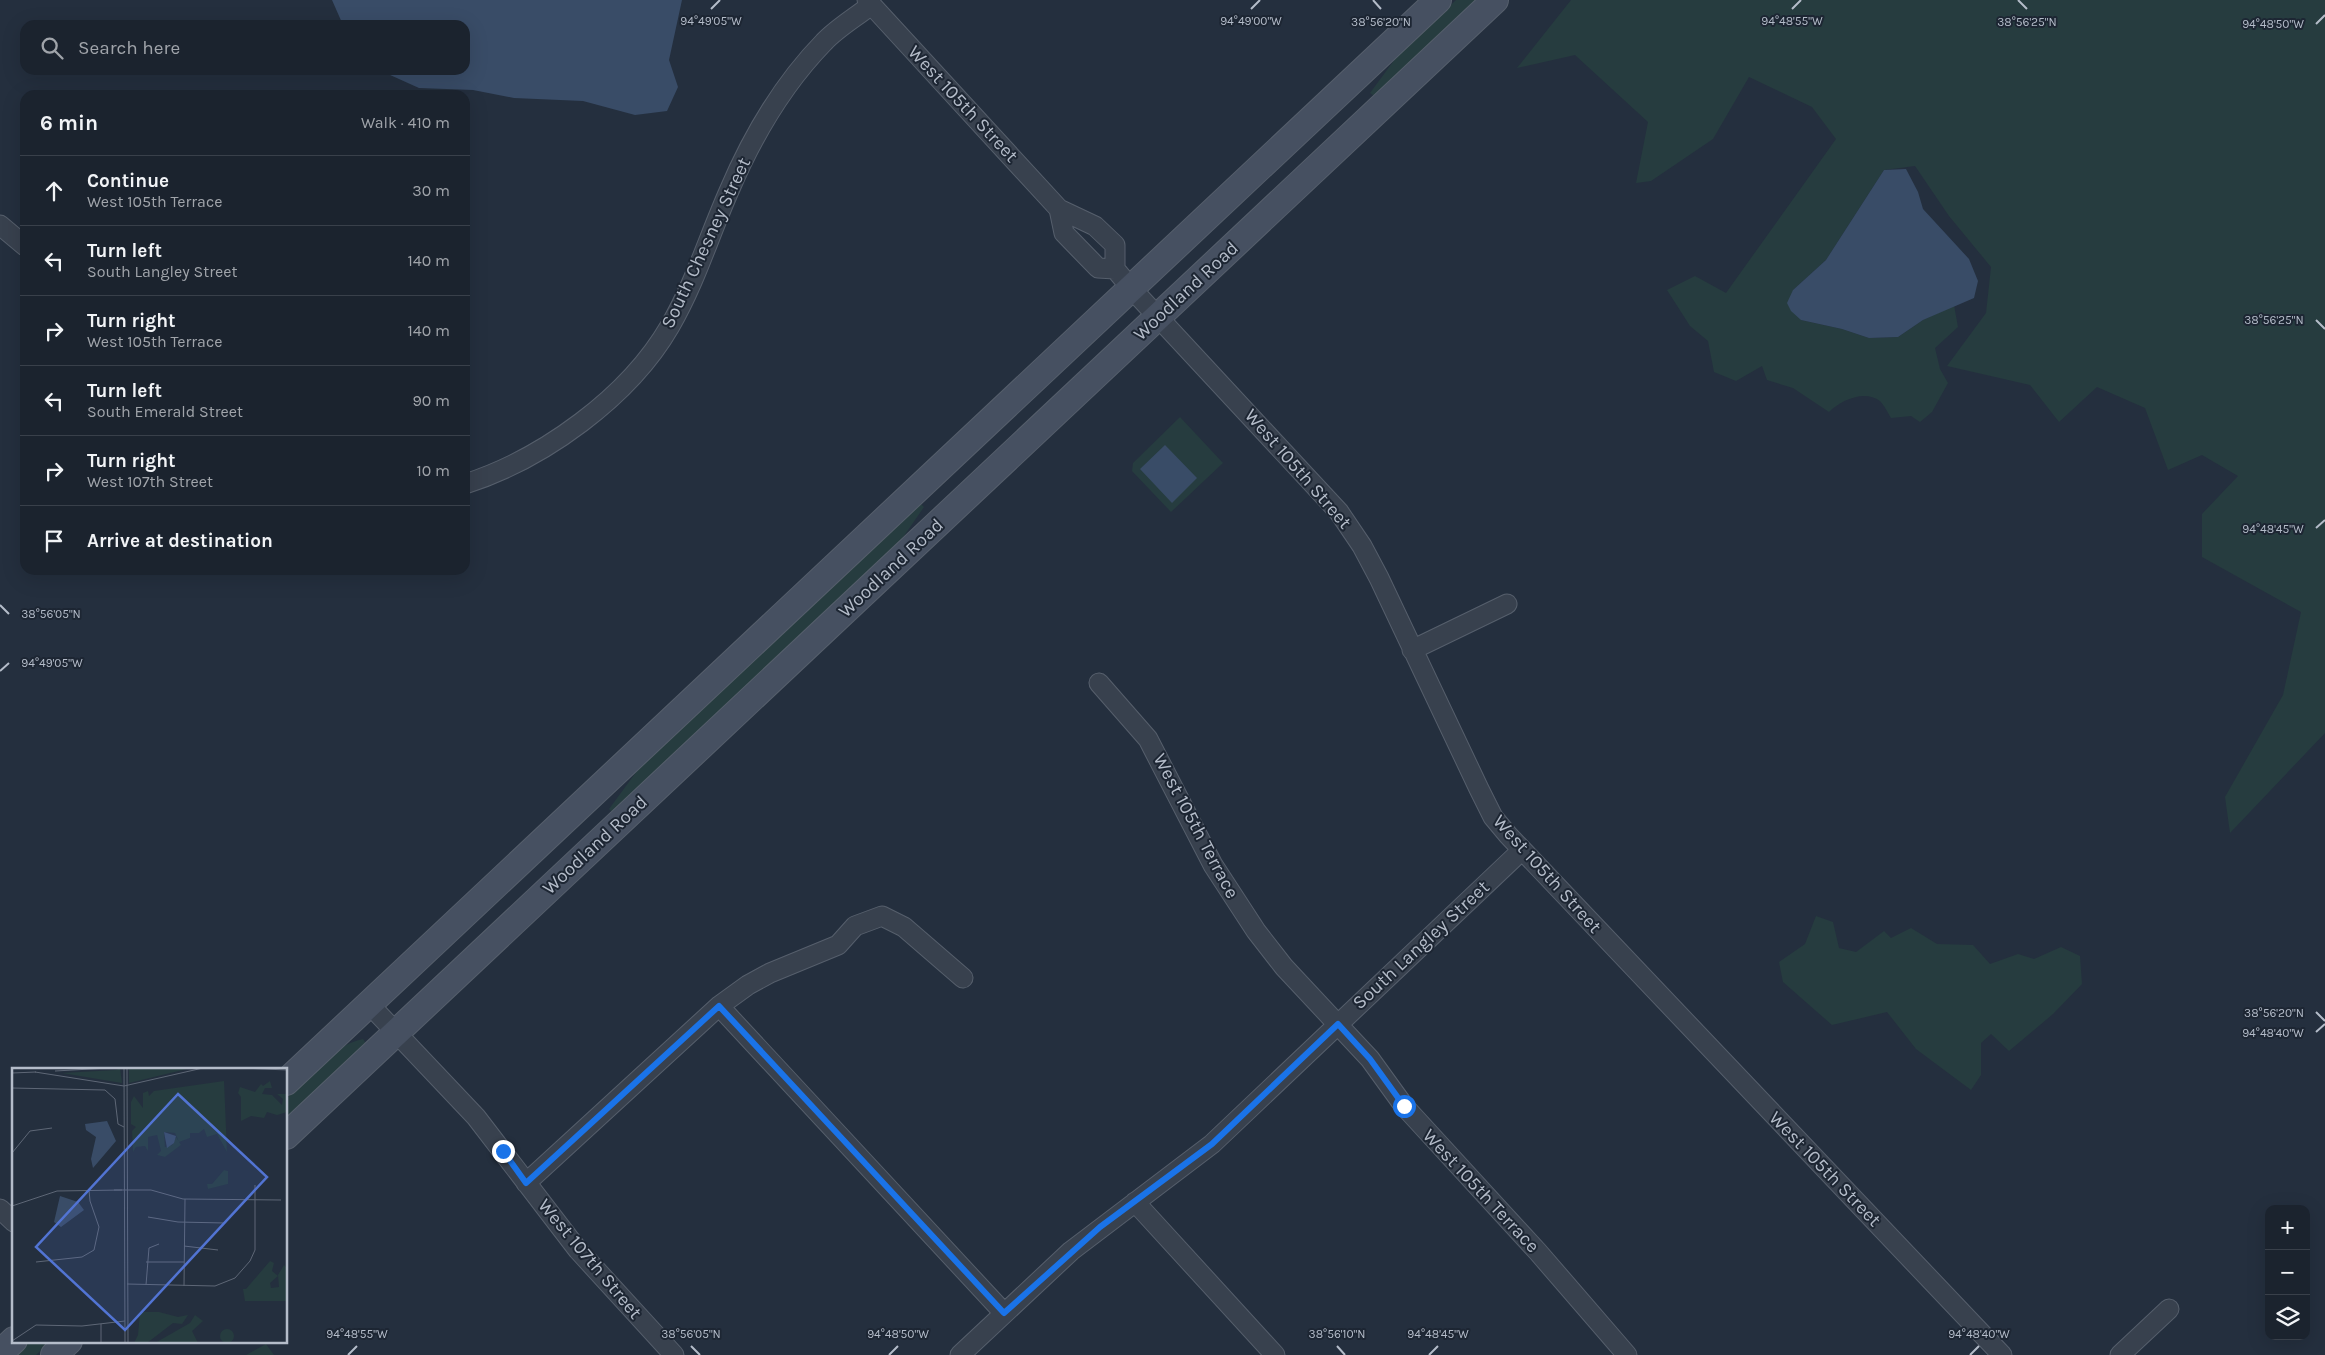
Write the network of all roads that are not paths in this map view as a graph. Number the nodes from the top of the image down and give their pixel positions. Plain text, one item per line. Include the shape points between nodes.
1 (1438, 0) edge
2 (1495, 0) edge
3 (869, 2) edge
4 (1059, 209) junction
5 (0, 225) edge
6 (20, 242) edge
7 (1123, 278) junction
8 (1159, 316) junction
9 (470, 482) edge
10 (1507, 604) dead end
11 (1412, 650) junction
12 (1099, 683) dead end
13 (1522, 850) junction
14 (963, 978) dead end
15 (369, 1004) junction
16 (719, 1006) junction
17 (1338, 1024) junction
18 (396, 1033) junction
19 (288, 1080) edge
20 (288, 1134) edge
21 (526, 1183) junction
22 (1135, 1202) junction
23 (0, 1209) edge
24 (12, 1220) edge
25 (2169, 1309) dead end
26 (1004, 1313) junction
27 (12, 1342) edge
28 (68, 1342) edge
29 (0, 1353) edge
30 (54, 1355) edge
31 (674, 1355) edge
32 (960, 1355) edge
33 (1275, 1355) edge
34 (1627, 1355) edge
35 (2002, 1355) edge
36 (2120, 1355) edge

1 - 7 main road, Woodland Road
2 - 8 main road, Woodland Road
3 - 4 street, West 105th Street
3 - 9 street, South Chesney Street via 824,41 783,92 733,182 693,280 670,326 646,359 611,396 573,428 530,455
4 - 7 street, West 105th Street via 1064,233 1098,268
4 - 7 street, West 105th Street via 1095,226 1115,246
5 - 6 street
7 - 8 street, West 105th Street
7 - 15 main road, Woodland Road
8 - 11 street, West 105th Street via 1339,512 1362,546
8 - 18 main road, Woodland Road
10 - 11 street
11 - 13 street, West 105th Street via 1493,816
12 - 17 street, West 105th Terrace via 1132,718 1161,759 1213,865 1256,931 1284,967
13 - 17 street, South Langley Street
13 - 35 street, West 105th Street
14 - 16 street via 904,927 882,916 855,926 838,945 770,972
15 - 18 street, West 107th Street
15 - 19 main road, Woodland Road
16 - 21 street
16 - 26 street
17 - 22 street, South Langley Street via 1212,1144
17 - 34 street, West 105th Terrace via 1370,1059 1404,1106
18 - 20 main road, Woodland Road
18 - 21 street, West 107th Street via 476,1117
21 - 31 street, West 107th Street via 578,1250
22 - 26 street, South Langley Street via 1071,1251
22 - 33 street
23 - 24 street
25 - 36 street
26 - 32 street, South Langley Street
27 - 29 main road
28 - 30 main road

